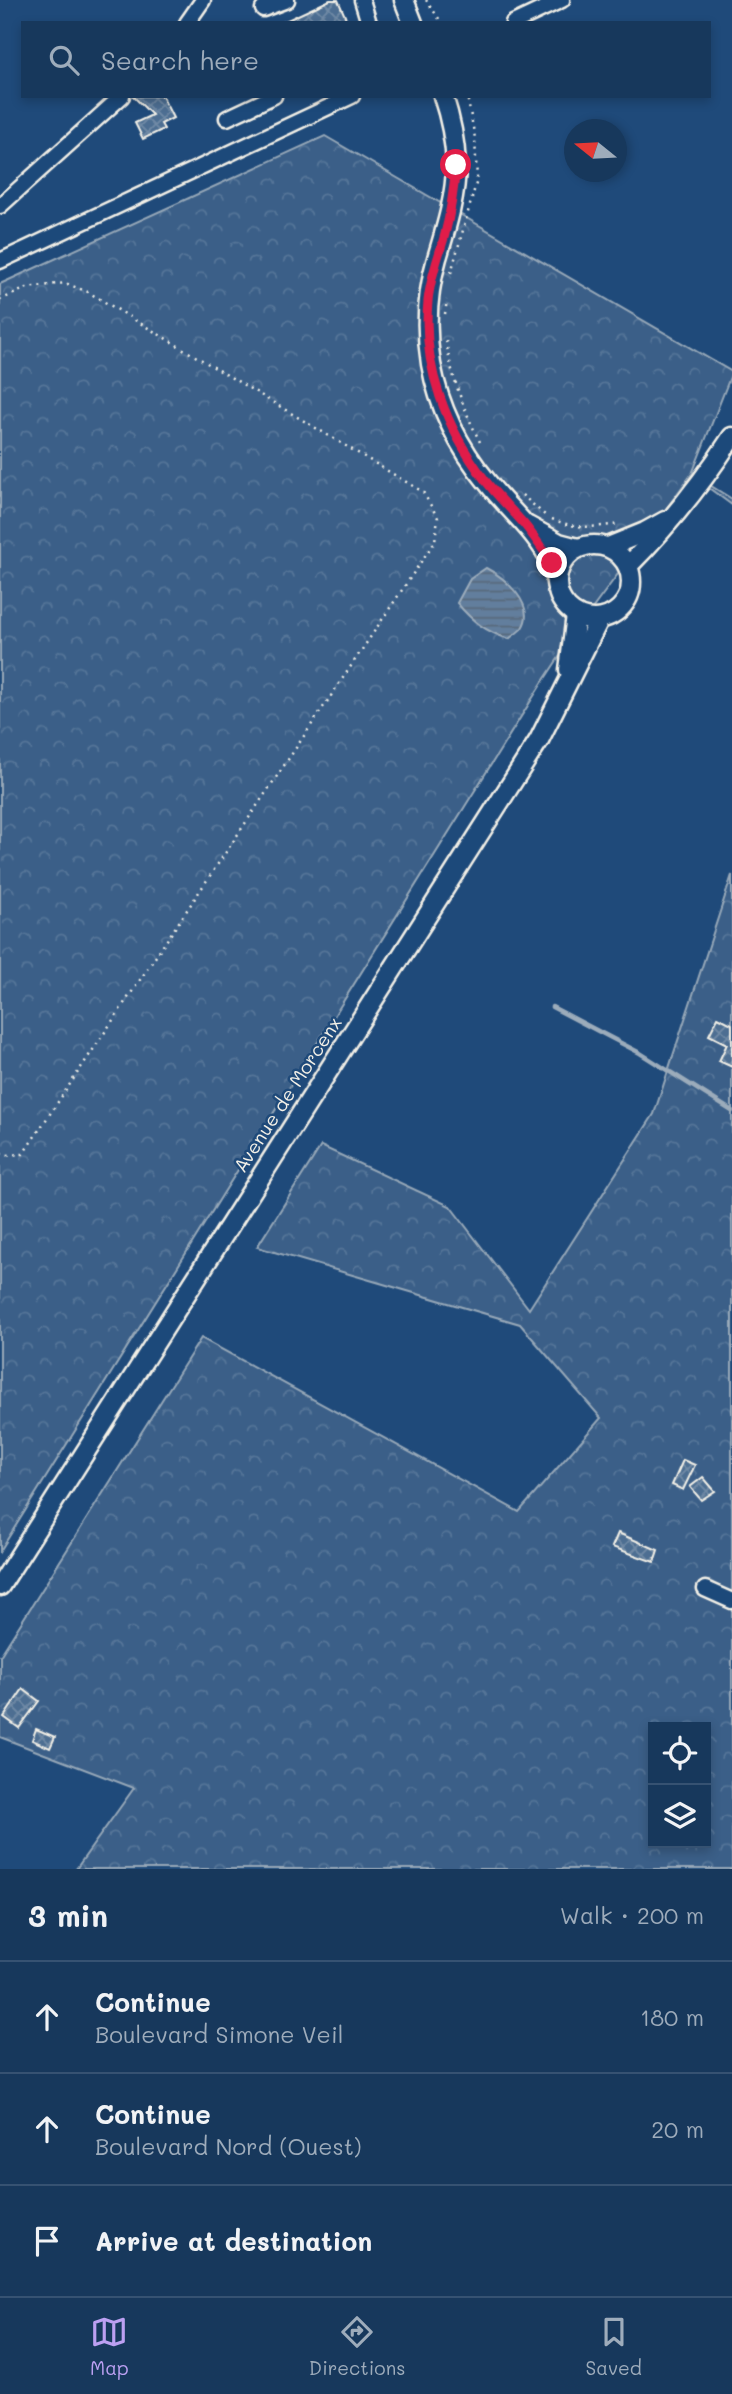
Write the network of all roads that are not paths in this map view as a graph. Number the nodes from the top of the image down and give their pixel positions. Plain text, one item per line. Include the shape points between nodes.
1 (203, 0) edge
2 (287, 0) edge
3 (362, 0) edge
4 (404, 0) edge
5 (562, 0) edge
6 (262, 9) dead end
7 (188, 21) edge
8 (368, 21) edge
9 (412, 21) edge
10 (517, 21) edge
11 (119, 98) edge
12 (270, 98) edge
13 (348, 98) edge
14 (443, 98) edge
15 (228, 118) dead end
16 (0, 206) edge
17 (0, 261) edge
18 (732, 437) edge
19 (672, 517) junction
20 (525, 524) junction
21 (608, 547) junction
22 (579, 548) junction
23 (628, 566) junction
24 (557, 588) junction
25 (576, 615) junction
26 (599, 620) junction
27 (566, 688) junction
28 (0, 1586) edge
29 (705, 1589) dead end
30 (732, 1601) edge

1 - 7 street
2 - 6 street
3 - 8 street
4 - 9 main road
5 - 10 street
11 - 16 street
12 - 15 street
13 - 17 street
14 - 20 main road via 456,165 428,298 431,365 451,426 465,452
18 - 19 main road
19 - 21 main road
19 - 23 main road
20 - 22 main road via 559,543
20 - 24 main road via 552,563
21 - 22 main road
21 - 23 main road
22 - 24 main road via 561,565
23 - 26 main road via 632,577 627,600 620,610
24 - 25 main road
25 - 26 main road
25 - 27 main road
26 - 27 main road, Avenue de Morcenx
27 - 28 main road, Avenue de Morcenx via 539,740
29 - 30 street

